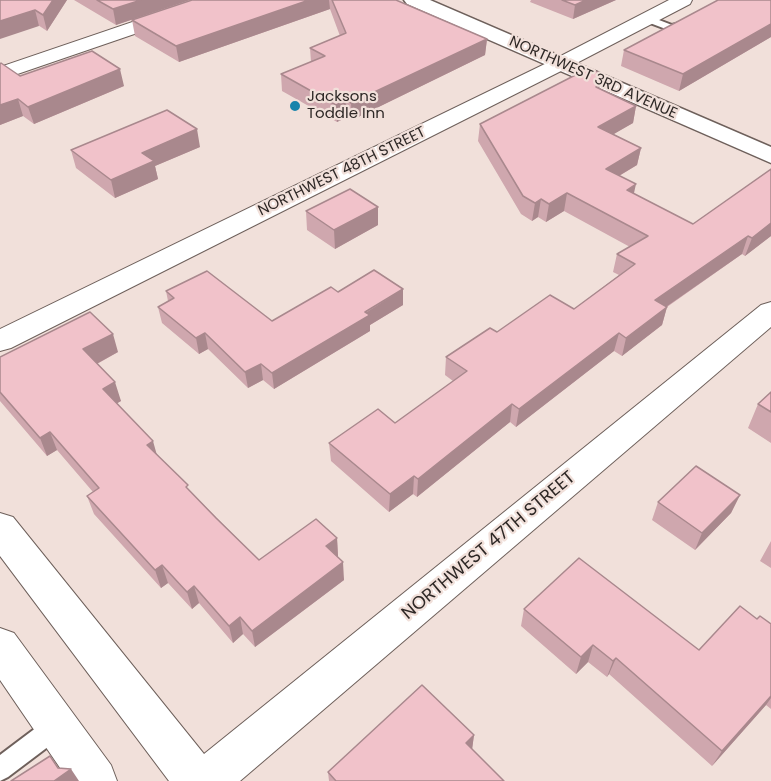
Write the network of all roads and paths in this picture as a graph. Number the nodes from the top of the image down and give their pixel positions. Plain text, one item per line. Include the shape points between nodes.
1 (215, 0) edge
2 (414, 0) edge
3 (683, 0) edge
4 (646, 18) junction
5 (684, 25) edge
6 (560, 64) junction
7 (0, 74) edge
8 (771, 156) edge
9 (771, 312) edge
10 (0, 341) edge
11 (0, 528) edge
12 (0, 646) edge
13 (57, 726) junction
14 (0, 769) edge
15 (95, 781) edge
16 (197, 781) edge
17 (206, 781) edge

1 - 7 street
2 - 6 street, NORTHWEST 3RD AVENUE
3 - 4 street, NORTHWEST 48TH STREET
4 - 5 lane via 671,28
4 - 6 street, NORTHWEST 48TH STREET
6 - 8 street, NORTHWEST 3RD AVENUE
6 - 10 street, NORTHWEST 48TH STREET
9 - 17 street, NORTHWEST 47TH STREET
11 - 16 street
12 - 13 street
13 - 14 lane
13 - 15 street

